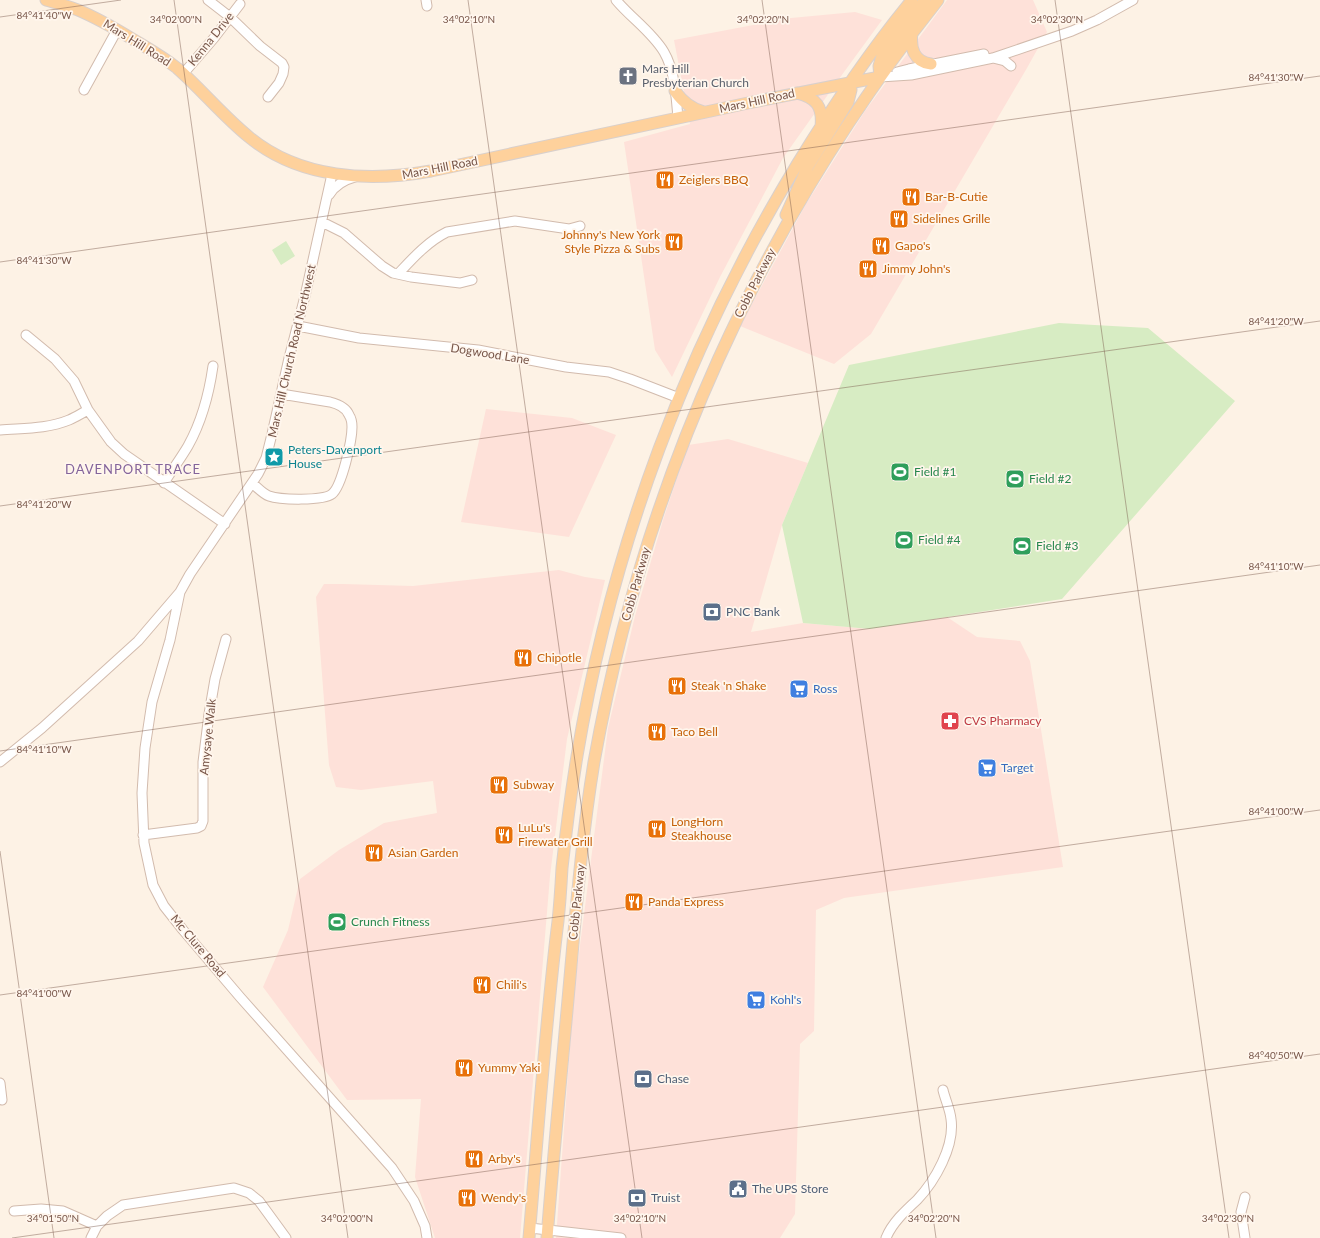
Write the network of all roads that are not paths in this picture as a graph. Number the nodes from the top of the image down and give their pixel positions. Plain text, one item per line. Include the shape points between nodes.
1 (46, 0) edge
2 (208, 0) edge
3 (616, 0) edge
4 (912, 0) edge
5 (925, 0) edge
6 (938, 0) edge
7 (1133, 0) edge
8 (240, 4) dead end
9 (230, 17) junction
10 (117, 30) junction
11 (912, 33) junction
12 (1008, 52) junction
13 (994, 58) junction
14 (931, 64) junction
15 (1011, 66) dead end
16 (183, 74) junction
17 (880, 77) junction
18 (850, 82) junction
19 (84, 90) dead end
20 (675, 91) junction
21 (797, 93) junction
22 (268, 97) dead end
23 (704, 112) junction
24 (678, 118) junction
25 (821, 127) junction
26 (332, 174) junction
27 (355, 177) junction
28 (327, 200) junction
29 (322, 222) junction
30 (580, 226) dead end
31 (777, 241) junction
32 (398, 274) junction
33 (472, 280) dead end
34 (298, 326) junction
35 (26, 335) dead end
36 (213, 366) dead end
37 (281, 394) junction
38 (678, 398) junction
39 (88, 410) junction
40 (0, 430) edge
41 (164, 482) junction
42 (252, 483) junction
43 (225, 524) junction
44 (180, 592) junction
45 (226, 639) dead end
46 (0, 762) edge
47 (143, 835) junction
48 (0, 1083) edge
49 (942, 1090) dead end
50 (2, 1100) dead end
51 (1245, 1197) dead end
52 (14, 1211) dead end
53 (97, 1226) junction
54 (529, 1233) edge
55 (547, 1234) edge
56 (91, 1238) edge
57 (286, 1238) edge
58 (427, 1238) edge
59 (621, 1238) edge
60 (886, 1238) edge
61 (1245, 1238) edge

1 - 10 main road, Mars Hill Road via 79,10
2 - 9 street
3 - 20 street via 664,51
4 - 18 main road, Cobb Parkway
5 - 17 main road via 882,56 879,63
6 - 11 main road, Cobb Parkway
7 - 12 street via 1072,31
8 - 9 street, Kenna Drive
9 - 16 street, Kenna Drive
9 - 22 street via 284,67 279,83
10 - 16 main road, Mars Hill Road via 162,57
10 - 19 street
11 - 14 main road via 912,47 916,56
11 - 17 main road, Cobb Parkway
12 - 13 street
12 - 14 street
13 - 15 street
13 - 17 street via 911,75
14 - 17 street
16 - 26 main road, Mars Hill Road via 250,138 292,163
17 - 18 main road, Mars Hill Road
17 - 31 main road, Cobb Parkway via 828,154
18 - 21 main road, Mars Hill Road
18 - 25 main road, Cobb Parkway
18 - 31 main road via 848,102 802,177
20 - 23 main road via 692,108
20 - 24 street
21 - 23 main road, Mars Hill Road
21 - 25 main road via 809,97 819,106
23 - 24 main road, Mars Hill Road
24 - 27 main road, Mars Hill Road via 412,174
25 - 38 main road, Cobb Parkway via 783,188 733,279
26 - 27 main road, Mars Hill Road
26 - 28 street, Mars Hill Church Road Northwest
27 - 28 street via 336,186
28 - 29 street, Mars Hill Church Road Northwest
29 - 32 street via 344,233 382,266
29 - 34 street, Mars Hill Church Road Northwest
30 - 32 street via 569,229 515,221 447,232 422,248
31 - 55 main road, Cobb Parkway via 734,324 689,426 659,505 617,652 594,762 584,831
32 - 33 street via 460,282
34 - 37 street, Mars Hill Church Road Northwest
34 - 38 street, Dogwood Lane via 359,338 478,350 566,367 609,372
35 - 39 street via 55,358 74,381
36 - 41 street via 210,388 201,418 189,445
37 - 42 street, Mars Hill Church Road Northwest via 266,458
37 - 42 street via 330,402 346,408 352,426 339,486 328,497 282,498 268,496
38 - 54 main road, Cobb Parkway via 646,484 612,594 597,651 581,734 563,865
39 - 40 street via 68,420 43,427
39 - 41 street via 111,442
41 - 43 street
42 - 43 street, Mars Hill Church Road Northwest
43 - 44 street, Mars Hill Church Road Northwest
44 - 46 street, Mars Hill Church Road Northwest via 138,641 112,666
44 - 47 street, Mc Clure Road via 170,640 152,702 145,748
45 - 47 street, Amysaye Walk via 215,679 202,762 201,826
47 - 58 street, Mc Clure Road via 153,885 164,906 392,1168 414,1201 425,1226
48 - 50 street
49 - 60 street via 951,1120 951,1137 946,1153 936,1177 897,1220
51 - 61 street via 1241,1212
52 - 53 street via 41,1208 63,1211
53 - 56 street
53 - 57 street via 123,1205 234,1188 249,1193 259,1202
54 - 55 street
55 - 59 street

